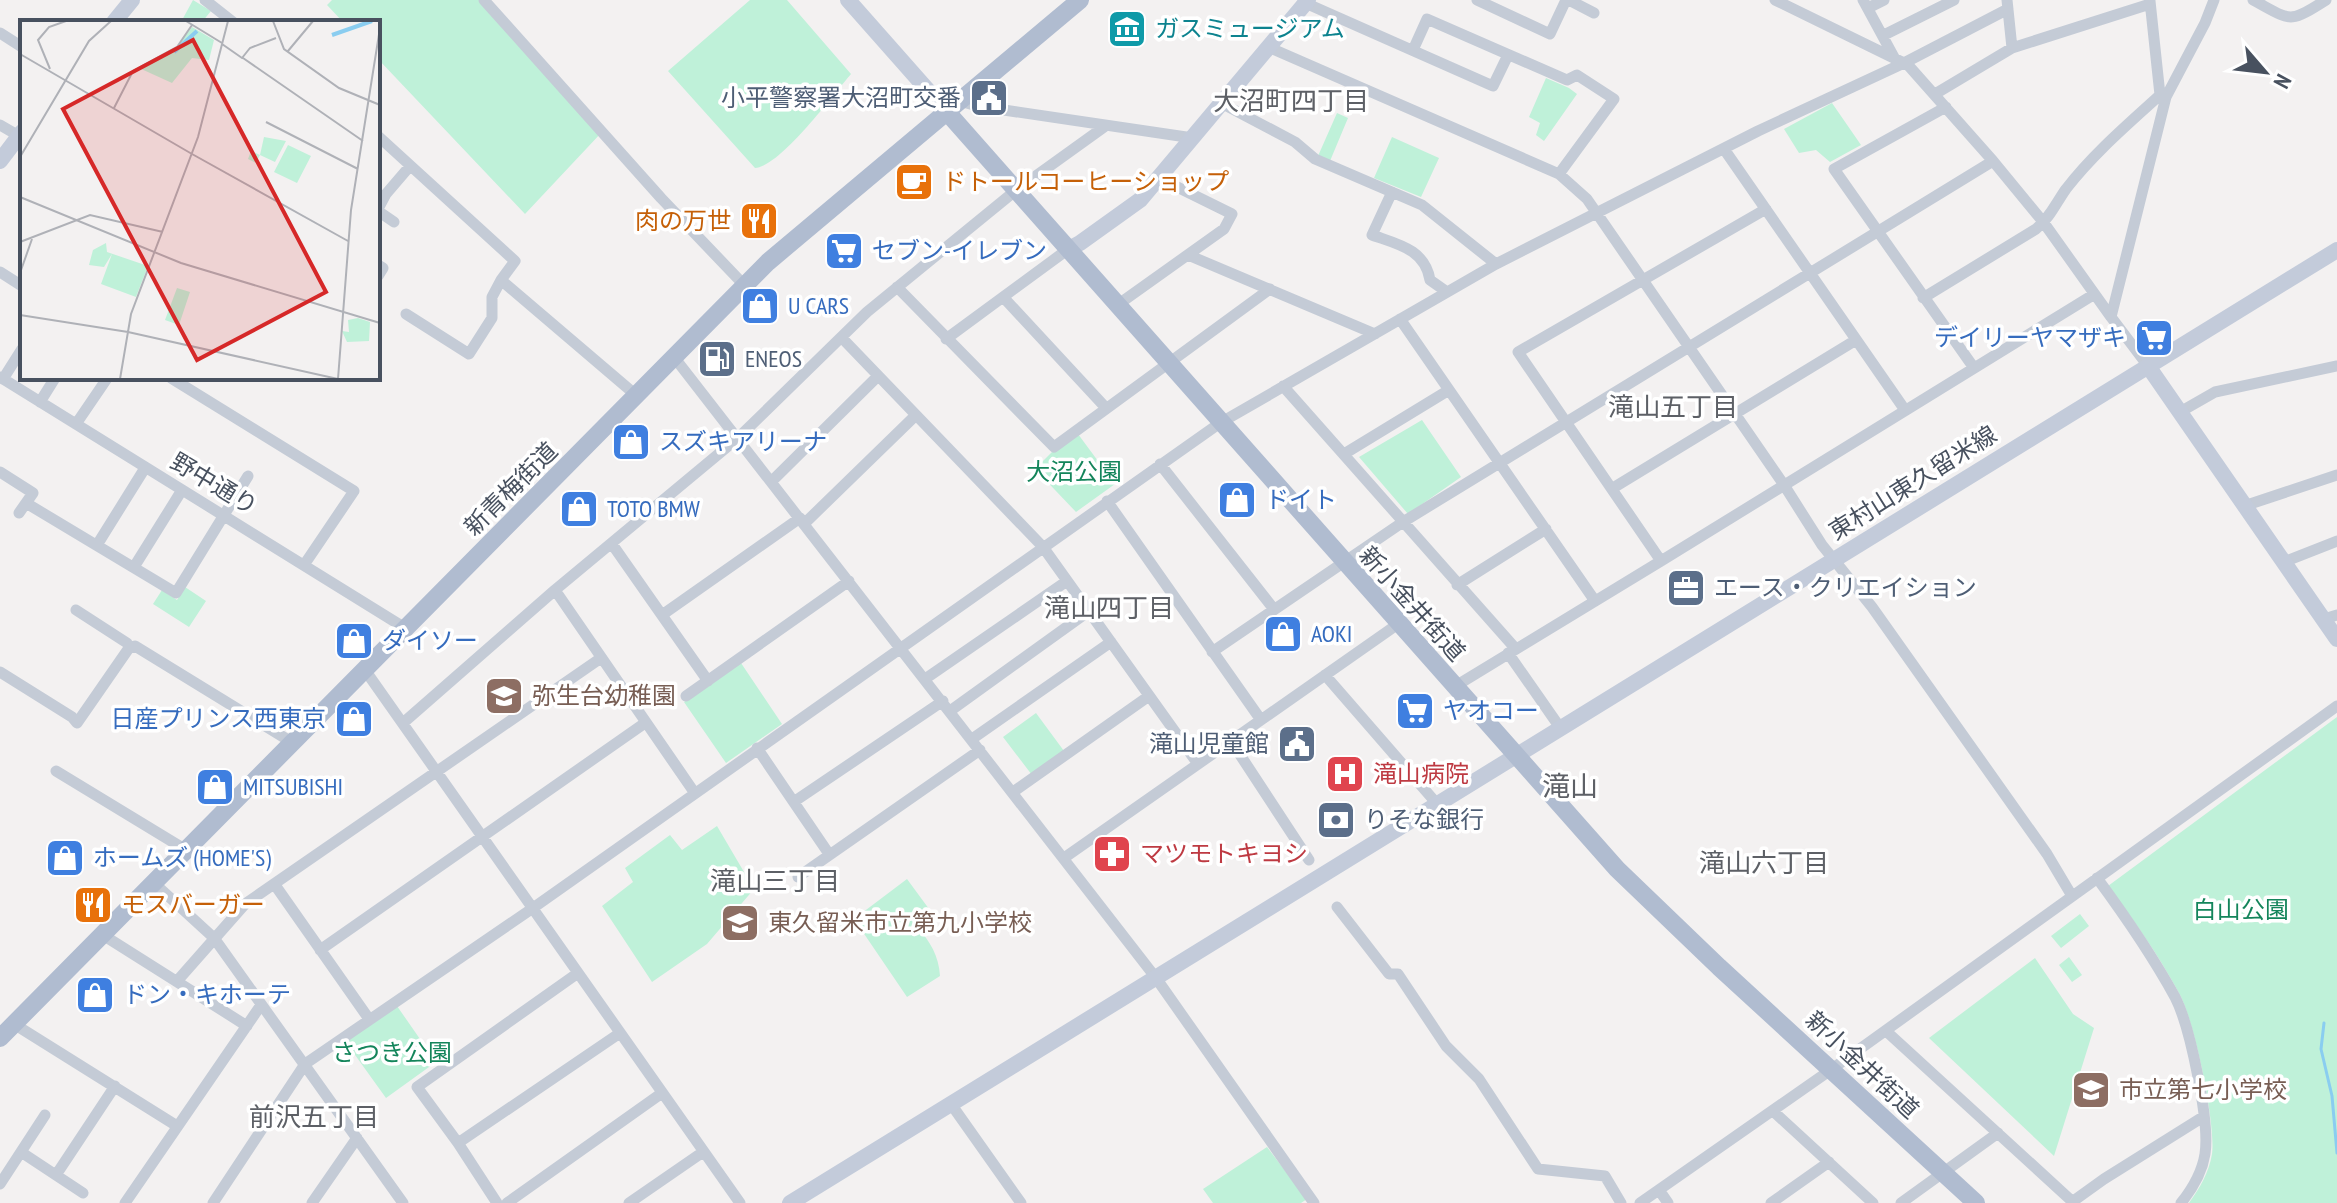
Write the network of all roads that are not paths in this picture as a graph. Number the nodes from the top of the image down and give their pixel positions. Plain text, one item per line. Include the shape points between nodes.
1 (132, 0) edge
2 (205, 0) edge
3 (484, 0) edge
4 (848, 0) edge
5 (1080, 0) edge
6 (1477, 0) edge
7 (1568, 0) edge
8 (1775, 0) edge
9 (1884, 0) edge
10 (1954, 0) edge
11 (2214, 0) edge
12 (2253, 0) edge
13 (2326, 0) edge
14 (1304, 1) edge
15 (2150, 2) edge
16 (1865, 4) edge
17 (2007, 5) edge
18 (1594, 13) dead end
19 (116, 20) edge
20 (230, 20) edge
21 (0, 33) edge
22 (1884, 35) junction
23 (20, 46) edge
24 (1268, 47) junction
25 (2012, 48) junction
26 (1413, 50) junction
27 (1508, 55) junction
28 (1900, 61) junction
29 (1935, 94) junction
30 (2163, 96) junction
31 (1221, 103) junction
32 (953, 106) junction
33 (1946, 107) junction
34 (0, 125) edge
35 (1104, 127) junction
36 (380, 138) edge
37 (1193, 138) junction
38 (14, 147) edge
39 (1724, 149) junction
40 (1993, 161) junction
41 (410, 166) junction
42 (1559, 174) junction
43 (1159, 178) junction
44 (1015, 191) junction
45 (1392, 192) junction
46 (380, 206) edge
47 (1766, 209) junction
48 (380, 212) edge
49 (1596, 212) junction
50 (394, 222) dead end
51 (2044, 223) junction
52 (1876, 232) junction
53 (1067, 250) junction
54 (2337, 250) edge
55 (1188, 255) junction
56 (1496, 264) junction
57 (0, 272) edge
58 (1809, 273) junction
59 (501, 280) junction
60 (1643, 282) junction
61 (20, 285) edge
62 (745, 286) junction
63 (897, 287) junction
64 (1270, 289) junction
65 (1447, 292) junction
66 (2093, 295) junction
67 (1004, 298) junction
68 (1923, 298) junction
69 (1116, 306) junction
70 (406, 314) dead end
71 (2111, 317) junction
72 (1400, 319) junction
73 (1375, 334) junction
74 (842, 338) junction
75 (946, 339) junction
76 (1856, 340) junction
77 (1689, 347) junction
78 (20, 352) edge
79 (674, 357) junction
80 (1168, 365) junction
81 (2148, 366) junction
82 (2337, 366) edge
83 (1974, 368) junction
84 (878, 376) junction
85 (2, 378) edge
86 (54, 380) edge
87 (106, 380) edge
88 (174, 380) edge
89 (1283, 386) junction
90 (1449, 390) junction
91 (637, 396) junction
92 (40, 402) junction
93 (1106, 408) junction
94 (1905, 410) junction
95 (2180, 412) junction
96 (916, 415) junction
97 (1735, 415) junction
98 (1220, 423) junction
99 (1566, 423) junction
100 (76, 424) junction
101 (739, 437) junction
102 (1344, 454) junction
103 (1500, 463) junction
104 (1160, 464) junction
105 (145, 468) junction
106 (0, 472) edge
107 (2337, 475) edge
108 (248, 476) dead end
109 (772, 481) junction
110 (1784, 485) junction
111 (1613, 488) junction
112 (182, 490) junction
113 (1107, 501) junction
114 (2244, 506) junction
115 (223, 516) junction
116 (803, 520) junction
117 (1403, 522) junction
118 (1546, 529) junction
119 (2337, 541) edge
120 (612, 544) junction
121 (97, 545) junction
122 (1043, 547) junction
123 (1834, 560) junction
124 (1342, 561) junction
125 (1661, 561) junction
126 (2284, 562) junction
127 (304, 565) junction
128 (134, 567) junction
129 (849, 581) junction
130 (1067, 581) junction
131 (1457, 585) junction
132 (555, 590) junction
133 (1595, 601) junction
134 (1273, 608) junction
135 (76, 610) dead end
136 (1089, 611) junction
137 (662, 615) junction
138 (2330, 617) edge
139 (1398, 624) junction
140 (405, 628) junction
141 (2337, 639) edge
142 (1111, 642) junction
143 (900, 647) junction
144 (129, 648) junction
145 (1511, 650) junction
146 (1212, 652) junction
147 (601, 658) junction
148 (365, 670) junction
149 (0, 672) edge
150 (1325, 675) junction
151 (925, 679) junction
152 (708, 681) junction
153 (1454, 687) junction
154 (686, 696) dead end
155 (1149, 696) junction
156 (946, 706) junction
157 (2337, 706) edge
158 (1261, 720) junction
159 (403, 723) junction
160 (645, 723) junction
161 (1561, 729) junction
162 (972, 739) junction
163 (1231, 741) junction
164 (293, 743) junction
165 (757, 748) junction
166 (980, 750) junction
167 (1515, 756) junction
168 (1198, 764) junction
169 (56, 771) dead end
170 (437, 772) junction
171 (694, 792) junction
172 (1013, 792) junction
173 (795, 801) junction
174 (1438, 805) junction
175 (483, 838) junction
176 (186, 850) junction
177 (829, 854) junction
178 (1064, 858) junction
179 (1309, 860) dead end
180 (798, 877) dead end
181 (2097, 878) junction
182 (154, 883) junction
183 (275, 885) junction
184 (2072, 896) junction
185 (1337, 907) dead end
186 (533, 908) junction
187 (103, 935) junction
188 (214, 938) junction
189 (320, 950) junction
190 (578, 973) junction
191 (1156, 978) junction
192 (178, 980) junction
193 (261, 1005) junction
194 (369, 1019) junction
195 (14, 1024) junction
196 (247, 1026) junction
197 (1886, 1031) junction
198 (620, 1033) junction
199 (0, 1038) edge
200 (305, 1064) junction
201 (1832, 1069) junction
202 (115, 1086) junction
203 (662, 1093) junction
204 (951, 1104) junction
205 (1773, 1111) junction
206 (45, 1115) dead end
207 (2203, 1117) junction
208 (177, 1126) junction
209 (1998, 1133) junction
210 (357, 1138) junction
211 (458, 1143) junction
212 (21, 1152) junction
213 (703, 1152) junction
214 (1829, 1162) junction
215 (1943, 1174) junction
216 (56, 1175) junction
217 (0, 1184) edge
218 (1659, 1190) junction
219 (83, 1193) dead end
220 (2073, 1202) edge
221 (125, 1203) edge
222 (213, 1203) edge
223 (312, 1203) edge
224 (403, 1203) edge
225 (497, 1203) edge
226 (507, 1203) edge
227 (629, 1203) edge
228 (740, 1203) edge
229 (790, 1203) edge
230 (1021, 1203) edge
231 (1314, 1203) edge
232 (1621, 1203) edge
233 (1640, 1203) edge
234 (1668, 1203) edge
235 (1771, 1203) edge
236 (1873, 1203) edge
237 (1901, 1203) edge
238 (1976, 1203) edge
239 (2181, 1203) edge

1 - 19 street
2 - 20 street
3 - 62 street
4 - 32 street, 新小金井街道
5 - 32 main road, 新青梅街道
6 - 7 street via 1550,34
7 - 18 street
8 - 28 street
9 - 16 street
10 - 22 street
11 - 30 street
12 - 13 street via 2290,18 2301,18
14 - 24 street
14 - 26 street
15 - 25 street
15 - 30 street
16 - 22 street
17 - 25 street
17 - 28 street
21 - 23 street
22 - 28 street
24 - 31 street
24 - 42 street
25 - 29 street
26 - 27 street via 1493,86
26 - 27 street via 1427,19
27 - 42 street via 1567,80 1577,75 1614,99
28 - 29 street
28 - 39 street
29 - 33 street
30 - 51 street via 2103,146
30 - 71 street
31 - 37 street
31 - 45 street via 1295,142 1315,159
32 - 35 street
32 - 44 main road, 新小金井街道
32 - 62 main road, 新青梅街道
33 - 40 street
33 - 52 street via 1834,169
34 - 38 street
35 - 37 street
35 - 44 street
36 - 41 street
37 - 43 street
39 - 47 street
39 - 49 street
40 - 51 street
40 - 52 street
41 - 46 street
41 - 59 street via 515,261
42 - 49 street
43 - 53 street via 1140,200
43 - 55 street via 1232,214 1224,229
44 - 53 main road, 新小金井街道
44 - 63 street
45 - 56 street via 1422,205
45 - 65 street via 1372,235 1412,251 1428,266 1430,280
47 - 58 street
47 - 60 street
48 - 50 street
49 - 56 street
49 - 60 street
51 - 66 street
51 - 68 street
52 - 58 street
52 - 68 street
53 - 67 street
53 - 69 main road, 新小金井街道
54 - 81 street, 東村山東久留米線
55 - 64 street
55 - 69 street
56 - 65 street
57 - 61 street
58 - 76 street
58 - 77 street
59 - 70 street via 492,297 492,318 469,354
59 - 91 street
60 - 77 street
60 - 99 street via 1518,352
62 - 79 main road, 新青梅街道
63 - 74 street
63 - 75 street
64 - 73 street
64 - 80 street
65 - 72 street
66 - 71 street
66 - 83 street
67 - 75 street
67 - 93 street
68 - 83 street
69 - 80 main road, 新小金井街道
71 - 81 street
72 - 73 street
72 - 90 street
73 - 89 street
74 - 84 street
74 - 101 street
75 - 93 street via 1054,447
76 - 94 street
76 - 97 street
77 - 97 street
77 - 99 street
78 - 85 street
79 - 91 main road, 新青梅街道
79 - 101 street
80 - 93 street
80 - 98 main road, 新小金井街道
81 - 95 street
81 - 123 street, 東村山東久留米線
82 - 95 street via 2215,392
83 - 94 street
84 - 96 street
84 - 109 street
85 - 92 street, 野中通り
86 - 92 street
87 - 100 street
88 - 127 street via 354,491
89 - 98 street
89 - 102 street
90 - 102 street
90 - 103 street
91 - 140 main road, 新青梅街道
92 - 100 street, 野中通り
94 - 110 street
95 - 114 street
96 - 116 street
96 - 122 street
97 - 110 street
97 - 111 street
98 - 104 street
98 - 124 main road, 新小金井街道
99 - 103 street
99 - 111 street
100 - 105 street, 野中通り
101 - 109 street
101 - 120 street
102 - 117 street
103 - 117 street
103 - 118 street
104 - 113 street
104 - 134 street
105 - 112 street, 野中通り
105 - 121 street
106 - 121 street via 33,493 23,508
107 - 114 street
108 - 115 street
109 - 116 street
110 - 123 street
110 - 125 street
111 - 125 street
112 - 115 street, 野中通り
112 - 128 street
113 - 122 street
113 - 146 street
114 - 126 street
115 - 127 street, 野中通り
115 - 128 street via 176,593
116 - 129 street
116 - 137 street
117 - 124 street
117 - 131 street
118 - 131 street
118 - 133 street
119 - 126 street
120 - 132 street
120 - 137 street
121 - 128 street
122 - 130 street
122 - 143 street
123 - 161 street, 東村山東久留米線
123 - 184 street via 1914,666
124 - 134 street
124 - 139 main road, 新小金井街道
125 - 133 street
126 - 138 street
127 - 140 street, 野中通り
129 - 143 street
129 - 152 street
130 - 136 street
130 - 151 street
131 - 145 street
132 - 147 street
132 - 159 street
133 - 145 street
134 - 146 street
135 - 144 street
136 - 142 street
136 - 156 street
137 - 152 street
138 - 141 street
139 - 150 street
139 - 153 main road, 新小金井街道
140 - 148 main road, 新青梅街道
142 - 155 street
142 - 162 street
143 - 151 street
143 - 165 street
144 - 149 street via 77,723
144 - 164 street via 135,646
145 - 153 street
145 - 161 street
146 - 158 street
147 - 160 street
147 - 170 street
148 - 159 street
148 - 164 main road, 新青梅街道
150 - 158 street
150 - 174 street
151 - 156 street
152 - 154 street
153 - 167 main road, 新小金井街道
155 - 168 street
155 - 172 street
156 - 162 street
156 - 173 street
157 - 181 street
158 - 163 street
159 - 170 street
160 - 171 street
160 - 175 street
161 - 167 street, 東村山東久留米線
162 - 166 street
163 - 168 street
163 - 179 street
164 - 176 main road, 新青梅街道
165 - 171 street
165 - 173 street
166 - 172 street
166 - 177 street
167 - 174 street, 東村山東久留米線
167 - 201 main road, 新小金井街道 via 1617,869
168 - 178 street
169 - 176 street
170 - 175 street
170 - 183 street
171 - 186 street
172 - 178 street
173 - 177 street
174 - 191 street, 東村山東久留米線
175 - 186 street
175 - 189 street
176 - 182 main road, 新青梅街道
177 - 180 street
178 - 191 street
181 - 184 street
181 - 207 street via 2176,999
182 - 187 main road, 新青梅街道
182 - 188 street
183 - 188 street via 245,904
183 - 189 street
184 - 197 street
185 - 232 street via 1389,974 1398,974 1446,1046 1479,1079 1538,1169 1605,1176
186 - 190 street
186 - 194 street
187 - 192 street
187 - 195 main road, 新青梅街道
188 - 192 street
188 - 193 street
189 - 194 street
190 - 198 street
190 - 211 street via 417,1087
191 - 204 street, 東村山東久留米線
191 - 231 street
192 - 196 street
193 - 196 street
193 - 200 street
194 - 200 street
195 - 199 main road, 新青梅街道
195 - 202 street
196 - 208 street
197 - 201 street
197 - 209 street
198 - 203 street
198 - 211 street
200 - 210 street
200 - 222 street
201 - 205 street
201 - 215 main road, 新小金井街道
202 - 208 street
202 - 216 street
203 - 213 street
203 - 226 street
204 - 229 street, 東村山東久留米線
204 - 230 street
205 - 214 street
205 - 218 street
206 - 212 street
207 - 220 street
207 - 239 street via 2201,1171
208 - 221 street
209 - 215 street
209 - 220 street
210 - 223 street
210 - 224 street
211 - 225 street
212 - 216 street
212 - 217 street
213 - 227 street
213 - 228 street
214 - 235 street
214 - 236 street
215 - 237 street
215 - 238 main road, 新小金井街道
216 - 219 street
218 - 233 street
218 - 234 street

